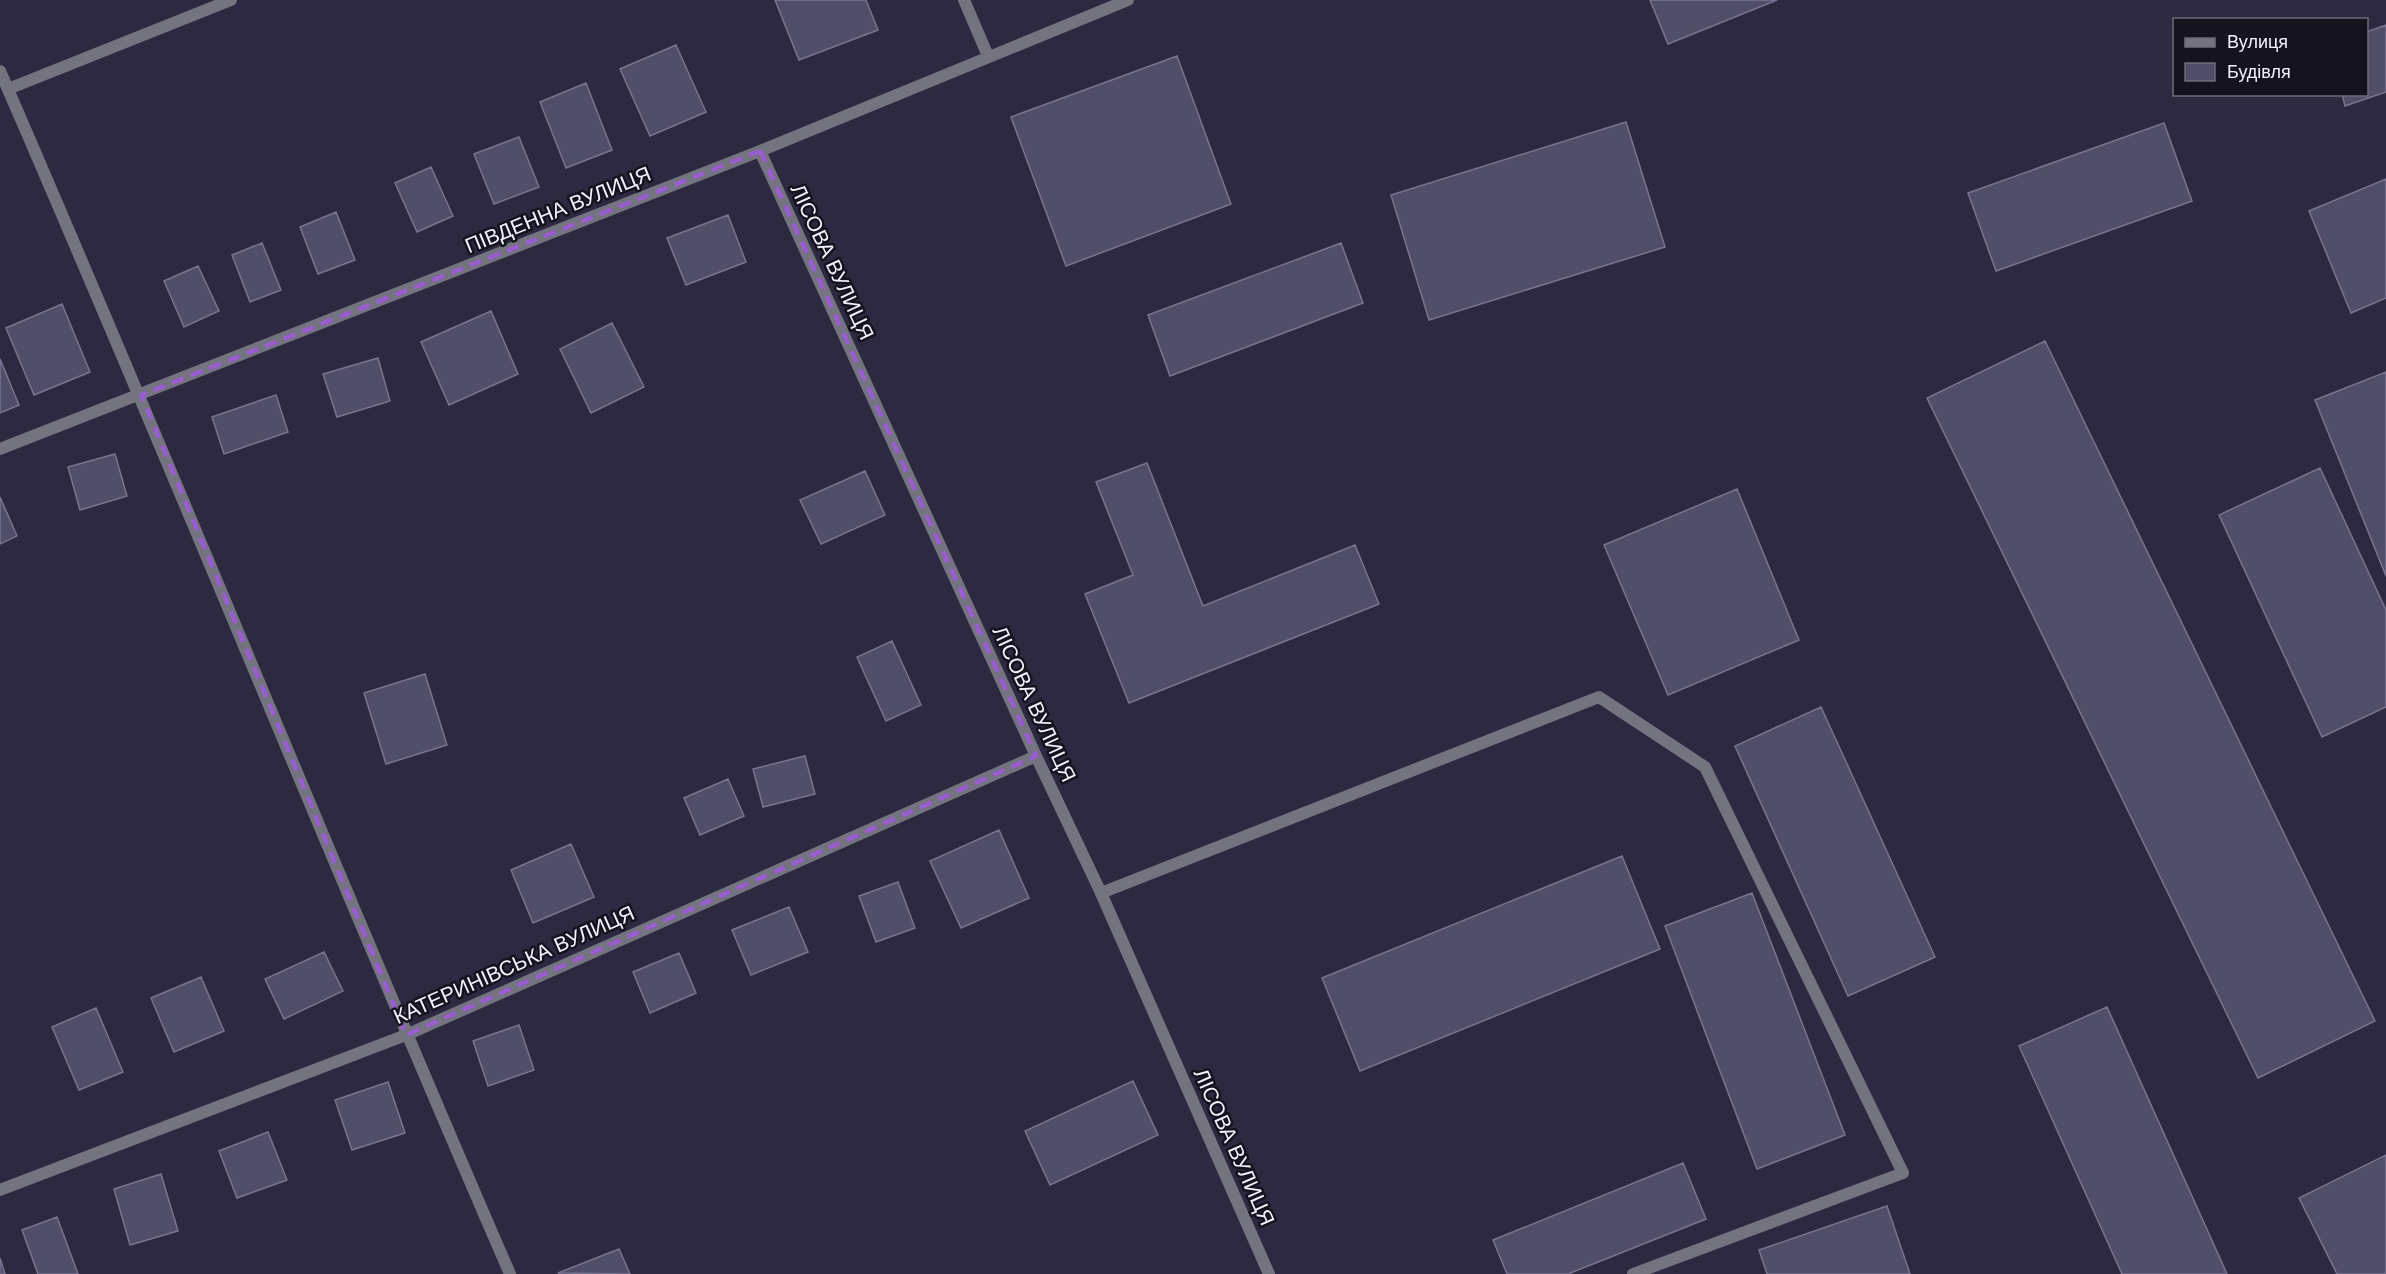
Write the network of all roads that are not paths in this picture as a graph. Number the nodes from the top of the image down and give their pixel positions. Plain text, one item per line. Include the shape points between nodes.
1 (231, 0) edge
2 (964, 0) edge
3 (1128, 0) edge
4 (988, 56) junction
5 (0, 71) edge
6 (8, 89) junction
7 (760, 151) junction
8 (141, 395) junction
9 (0, 449) edge
10 (1036, 756) junction
11 (1101, 893) junction
12 (406, 1035) junction
13 (0, 1190) edge
14 (510, 1274) edge
15 (1269, 1274) edge
16 (1633, 1274) edge

1 - 6 street
2 - 4 street
3 - 4 street, ПІВДЕННА ВУЛИЦЯ
4 - 7 street, ПІВДЕННА ВУЛИЦЯ
5 - 6 street
6 - 8 street
7 - 8 street, ПІВДЕННА ВУЛИЦЯ
7 - 10 street, ЛІСОВА ВУЛИЦЯ
8 - 9 street, ПІВДЕННА ВУЛИЦЯ
8 - 12 street
10 - 11 street, ЛІСОВА ВУЛИЦЯ
10 - 12 street, КАТЕРИНІВСЬКА ВУЛИЦЯ
11 - 15 street, ЛІСОВА ВУЛИЦЯ
11 - 16 street via 1599,697 1705,767 1903,1173
12 - 13 street, КАТЕРИНІВСЬКА ВУЛИЦЯ
12 - 14 street

